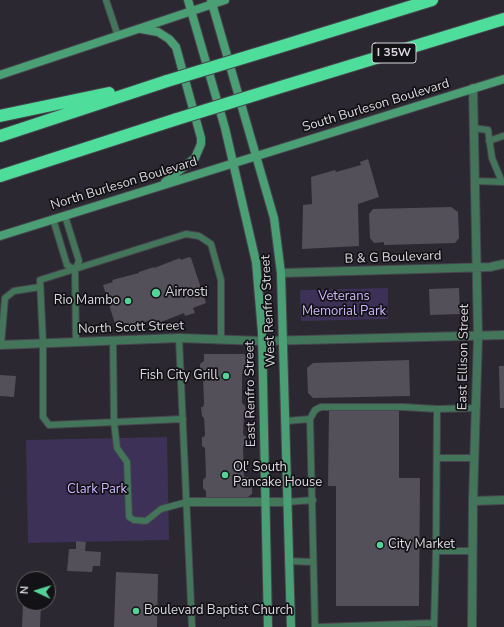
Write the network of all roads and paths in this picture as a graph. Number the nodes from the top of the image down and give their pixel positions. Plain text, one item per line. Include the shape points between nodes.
1 (106, 0) edge
2 (188, 0) edge
3 (225, 0) edge
4 (432, 0) edge
5 (212, 2) edge
6 (190, 11) junction
7 (504, 19) edge
8 (140, 29) junction
9 (118, 36) junction
10 (0, 76) edge
11 (504, 78) edge
12 (167, 81) junction
13 (472, 88) junction
14 (0, 116) edge
15 (473, 128) junction
16 (0, 136) edge
17 (503, 136) dead end
18 (489, 141) junction
19 (256, 156) junction
20 (233, 163) junction
21 (0, 176) edge
22 (474, 181) junction
23 (503, 182) edge
24 (161, 185) junction
25 (65, 216) junction
26 (53, 219) junction
27 (0, 236) edge
28 (504, 264) edge
29 (477, 267) junction
30 (75, 270) junction
31 (282, 273) junction
32 (40, 287) junction
33 (504, 335) edge
34 (478, 336) junction
35 (179, 338) junction
36 (221, 339) junction
37 (113, 341) junction
38 (262, 341) junction
39 (283, 341) junction
40 (76, 342) junction
41 (43, 344) junction
42 (1, 345) edge
43 (437, 408) junction
44 (475, 408) junction
45 (183, 419) junction
46 (310, 419) junction
47 (286, 421) junction
48 (114, 422) junction
49 (437, 458) junction
50 (475, 458) junction
51 (313, 500) junction
52 (504, 500) edge
53 (473, 501) junction
54 (187, 502) junction
55 (265, 502) junction
56 (287, 502) junction
57 (436, 551) junction
58 (472, 551) junction
59 (288, 562) junction
60 (313, 562) junction
61 (434, 625) edge
62 (192, 627) edge
63 (268, 627) edge
64 (291, 627) edge
65 (315, 627) edge
66 (320, 627) edge
67 (472, 627) edge

1 - 9 lane
2 - 6 main road
3 - 5 main road
4 - 12 highway, bridge
5 - 6 main road
5 - 19 main road, West Renfro Street
6 - 8 main road
6 - 20 main road
7 - 21 highway, I 35W, bridge
8 - 9 main road
8 - 24 main road via 158,32 176,47 201,138 194,158
9 - 10 main road
11 - 13 main road, South Burleson Boulevard
12 - 14 highway
12 - 16 highway
13 - 15 street, East Ellison Street
13 - 19 main road, South Burleson Boulevard
15 - 18 lane via 488,130
15 - 22 street, East Ellison Street
17 - 18 lane
18 - 23 lane via 492,158
19 - 20 main road, North Burleson Boulevard
19 - 31 main road, West Renfro Street via 274,218
20 - 24 main road, North Burleson Boulevard
20 - 38 main road, East Renfro Street via 256,262
22 - 23 lane
22 - 29 street, East Ellison Street
24 - 25 main road, North Burleson Boulevard
25 - 26 main road, North Burleson Boulevard
25 - 30 lane via 78,261
26 - 27 main road, North Burleson Boulevard
26 - 30 lane via 67,265
28 - 29 street, B & G Boulevard
29 - 31 street, B & G Boulevard
29 - 34 street, East Ellison Street
30 - 32 lane via 40,280
30 - 36 lane via 186,234 199,236 211,244 221,280
30 - 40 lane
31 - 39 main road, West Renfro Street
32 - 41 lane
32 - 42 lane via 14,291 5,298
33 - 34 street, North Scott Street
34 - 39 street, North Scott Street
34 - 44 street, East Ellison Street
35 - 36 street, North Scott Street
35 - 37 street, North Scott Street
35 - 45 lane
36 - 38 street, North Scott Street
37 - 40 street, North Scott Street
37 - 48 lane
38 - 39 street, North Scott Street
38 - 55 main road, East Renfro Street
39 - 47 main road, West Renfro Street
40 - 41 street, North Scott Street
41 - 42 street, North Scott Street
41 - 48 lane via 43,417 49,425
43 - 44 lane
43 - 46 lane via 321,407 315,410
43 - 49 lane
44 - 50 street, East Ellison Street
45 - 48 lane
45 - 54 lane
46 - 47 lane
46 - 51 lane
47 - 56 main road, West Renfro Street
48 - 54 lane via 117,448 127,462 129,517 134,520 146,520 161,509
49 - 50 lane
49 - 57 lane
50 - 53 street, East Ellison Street
51 - 56 lane
51 - 60 lane
52 - 53 street
53 - 58 street, East Ellison Street
54 - 55 street
54 - 62 lane
55 - 56 street
55 - 63 main road, East Renfro Street
56 - 59 main road, West Renfro Street
57 - 58 lane
57 - 61 lane
58 - 67 street, East Ellison Street
59 - 60 lane
59 - 64 main road, West Renfro Street
60 - 65 lane
61 - 66 lane

